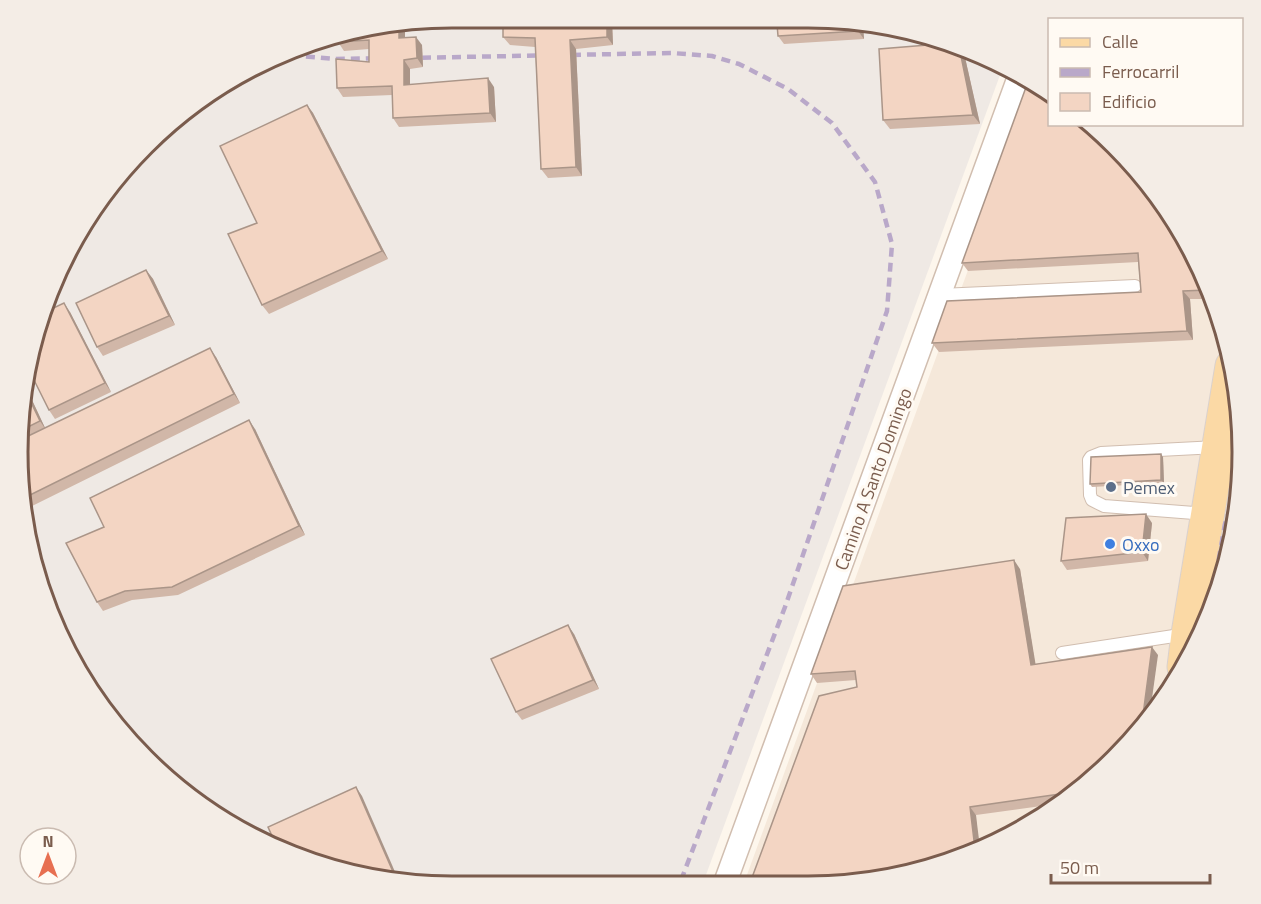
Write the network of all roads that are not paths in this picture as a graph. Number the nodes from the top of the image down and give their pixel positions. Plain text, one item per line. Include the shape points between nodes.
1 (1017, 83) edge
2 (1135, 286) dead end
3 (940, 295) junction
4 (1228, 390) edge
5 (1218, 447) junction
6 (1208, 514) junction
7 (1188, 634) junction
8 (1187, 643) edge
9 (1062, 653) dead end
10 (728, 876) edge

1 - 3 street, Camino A Santo Domingo
2 - 3 lane
3 - 10 street, Camino A Santo Domingo
4 - 5 main road
5 - 6 main road
5 - 6 lane via 1101,453 1089,460 1090,495 1096,503
6 - 7 main road
7 - 8 main road
7 - 9 lane

